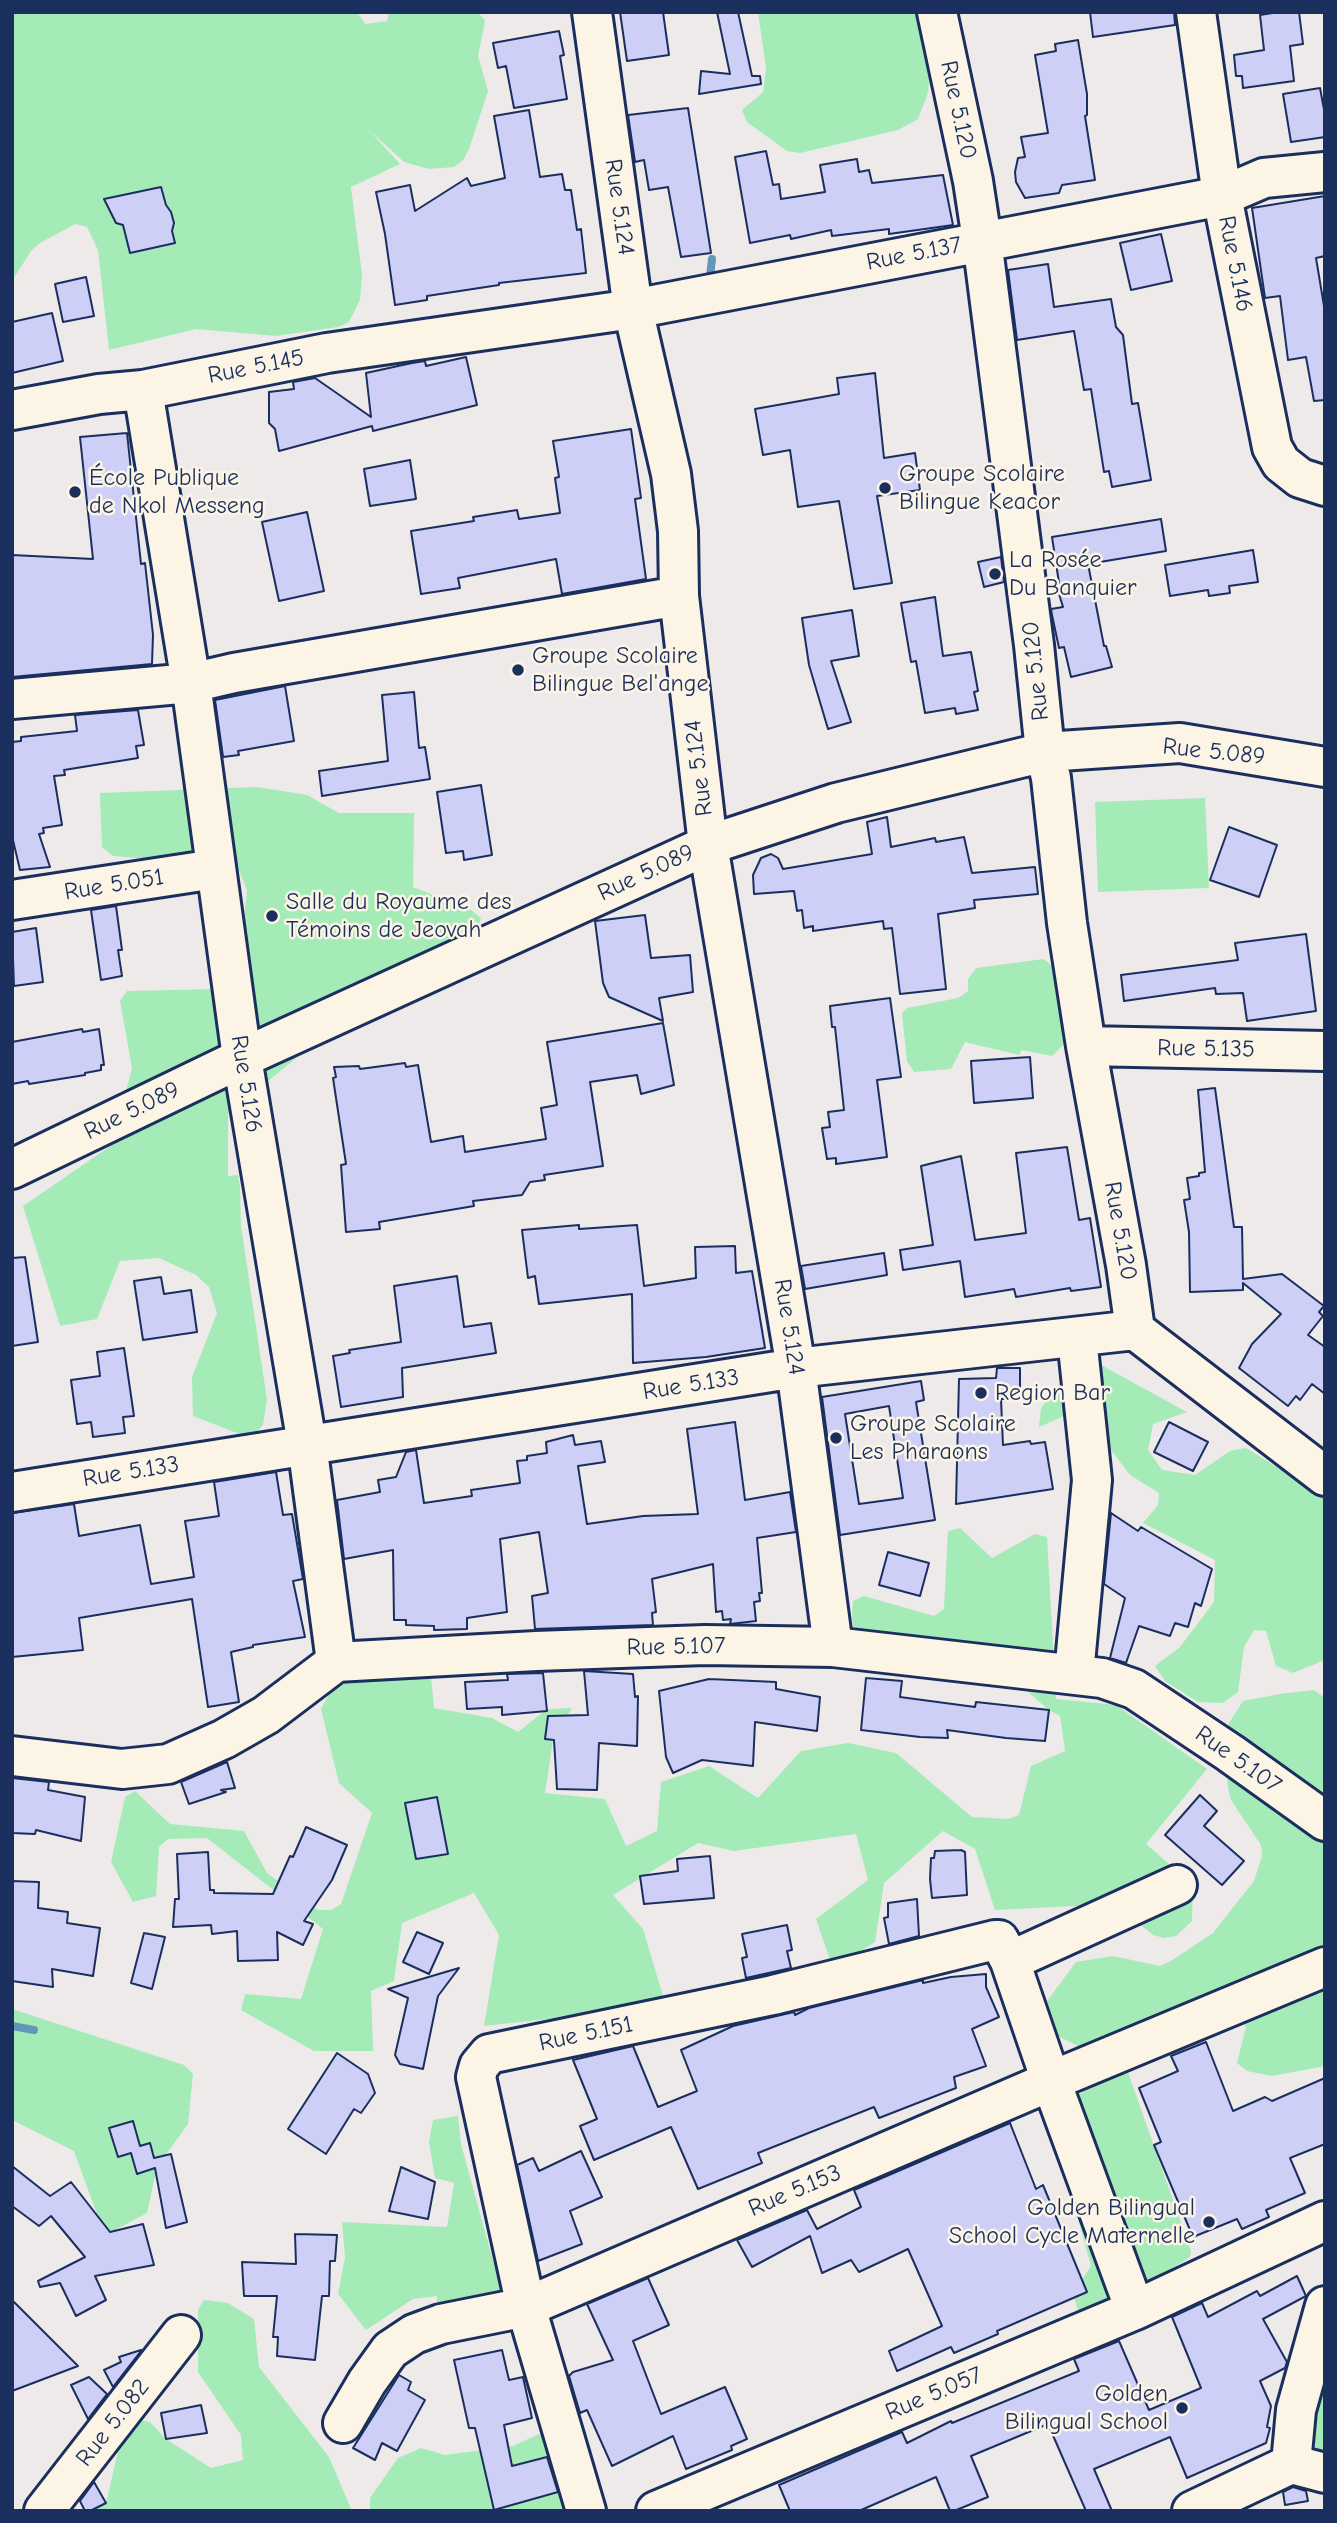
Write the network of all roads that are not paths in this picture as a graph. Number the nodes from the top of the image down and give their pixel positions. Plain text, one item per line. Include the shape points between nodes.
1 (592, 12) edge
2 (937, 12) edge
3 (1196, 12) edge
4 (1325, 172) edge
5 (1222, 196) junction
6 (982, 240) junction
7 (633, 309) junction
8 (501, 327) joint
9 (143, 390) junction
10 (12, 410) edge
11 (1325, 486) edge
12 (679, 596) junction
13 (191, 683) junction
14 (12, 699) edge
15 (1045, 752) junction
16 (1325, 767) edge
17 (708, 845) junction
18 (215, 869) junction
19 (12, 900) edge
20 (1086, 1046) junction
21 (1325, 1051) edge
22 (242, 1058) junction
23 (12, 1169) edge
24 (1135, 1330) junction
25 (1077, 1338) junction
26 (796, 1368) junction
27 (307, 1444) junction
28 (1325, 1476) edge
29 (12, 1492) edge
30 (833, 1647) junction
31 (336, 1662) junction
32 (1074, 1674) junction
33 (12, 1756) edge
34 (1325, 1821) edge
35 (1177, 1885) dead end
36 (1010, 1961) junction
37 (1325, 1967) edge
38 (1051, 2081) junction
39 (1325, 2221) edge
40 (1325, 2306) edge
41 (526, 2307) junction
42 (1135, 2310) junction
43 (181, 2335) dead end
44 (343, 2423) dead end
45 (1308, 2469) edge
46 (44, 2511) edge
47 (586, 2511) edge
48 (656, 2511) edge
49 (1192, 2511) edge

1 - 7 street, Rue 5.124
2 - 6 street, Rue 5.120
3 - 5 street, Rue 5.146
4 - 5 street, Rue 5.137 via 1264,178
5 - 6 street, Rue 5.137
5 - 11 street, Rue 5.146 via 1272,447 1281,463 1300,478
6 - 7 street, Rue 5.137
6 - 15 street, Rue 5.120
7 - 8 street, Rue 5.137
7 - 12 street, Rue 5.124 via 671,474
8 - 9 street, Rue 5.145 via 327,354
9 - 10 street, Rue 5.145
9 - 13 street, Rue 5.126
12 - 13 street
12 - 17 street, Rue 5.124
13 - 14 street
13 - 18 street, Rue 5.126
15 - 16 street, Rue 5.089 via 1180,743
15 - 17 street, Rue 5.089 via 836,803
15 - 20 street, Rue 5.120
17 - 22 street, Rue 5.089
17 - 26 street, Rue 5.124
18 - 19 street, Rue 5.051
18 - 22 street, Rue 5.126
20 - 21 street, Rue 5.135
20 - 24 street, Rue 5.120
22 - 23 street, Rue 5.089
22 - 27 street, Rue 5.126
24 - 25 street, Rue 5.133
24 - 28 street
25 - 26 street, Rue 5.133
25 - 32 street via 1092,1480
26 - 27 street, Rue 5.133
26 - 30 street, Rue 5.124
27 - 29 street, Rue 5.133
27 - 31 street, Rue 5.126
30 - 31 street, Rue 5.107 via 705,1645
30 - 32 street, Rue 5.107
31 - 33 street via 266,1715 168,1764 122,1769
32 - 34 street, Rue 5.107 via 1134,1689
35 - 36 street
36 - 38 street
36 - 41 street, Rue 5.151 via 995,1940 773,1996 489,2054 476,2077
37 - 38 street, Rue 5.153
38 - 41 street, Rue 5.153
38 - 42 street
39 - 42 street, Rue 5.057
40 - 45 street via 1296,2410
41 - 44 street, Rue 5.153 via 414,2334 390,2350
41 - 47 street, Rue 5.151
42 - 48 street, Rue 5.057
43 - 46 street, Rue 5.082
45 - 49 street

